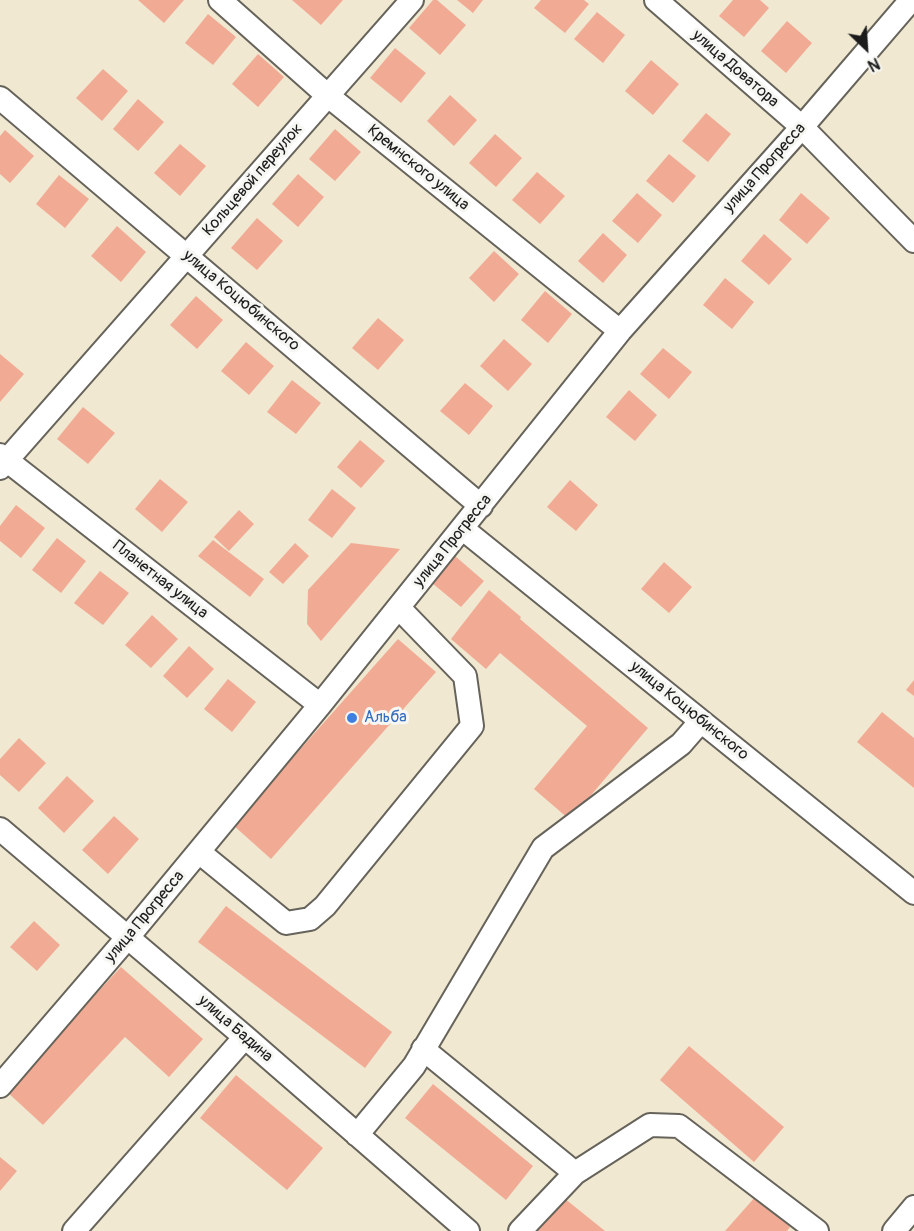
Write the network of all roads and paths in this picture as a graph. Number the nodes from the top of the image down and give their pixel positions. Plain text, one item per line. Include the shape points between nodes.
1 (220, 0) edge
2 (412, 0) edge
3 (656, 0) edge
4 (910, 0) edge
5 (327, 95) junction
6 (0, 98) edge
7 (802, 127) junction
8 (914, 242) edge
9 (188, 256) junction
10 (620, 331) junction
11 (2, 461) edge
12 (481, 506) junction
13 (463, 529) junction
14 (399, 609) junction
15 (321, 705) junction
16 (701, 721) junction
17 (0, 829) edge
18 (198, 852) junction
19 (914, 893) edge
20 (128, 937) junction
21 (245, 1037) junction
22 (423, 1050) junction
23 (0, 1086) edge
24 (357, 1135) junction
25 (575, 1173) junction
26 (914, 1207) edge
27 (74, 1231) edge
28 (468, 1231) edge
29 (520, 1231) edge
30 (816, 1231) edge
31 (894, 1231) edge

1 - 5 street, Кремнского улица
2 - 5 street, Кольцевой переулок
3 - 7 street, улица Доватора
4 - 7 street, улица Прогресса
5 - 9 street, Кольцевой переулок
5 - 10 street, Кремнского улица
6 - 9 street, улица Коцюбинского
7 - 8 street, улица Доватора
7 - 10 street, улица Прогресса
9 - 11 street, Кольцевой переулок
9 - 12 street, улица Коцюбинского
10 - 12 street, улица Прогресса
11 - 15 street, Планетная улица
12 - 13 street, улица Прогресса
13 - 14 street, улица Прогресса
13 - 16 street, улица Коцюбинского
14 - 15 street, улица Прогресса
14 - 18 street via 465,676 472,726 325,906 309,920 286,923
15 - 18 street, улица Прогресса
16 - 19 street, улица Коцюбинского
16 - 22 street via 681,744 543,848
17 - 20 street, улица Бадина
18 - 20 street, улица Прогресса
20 - 21 street, улица Бадина
20 - 23 street, улица Прогресса
21 - 24 street, улица Бадина
21 - 27 street
22 - 24 street
22 - 25 street
24 - 28 street, улица Бадина
25 - 29 street
25 - 30 street via 650,1125 679,1126
26 - 31 street

